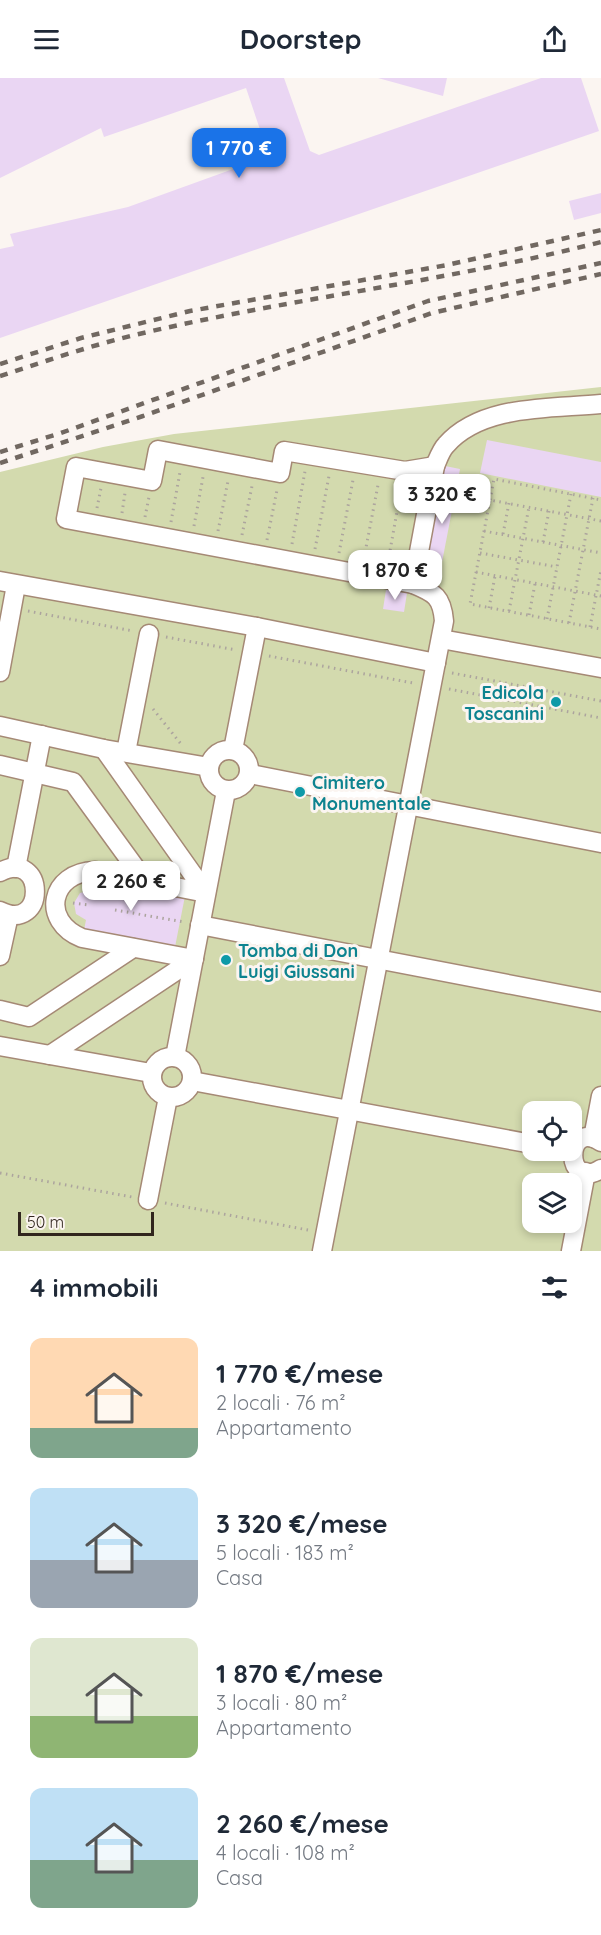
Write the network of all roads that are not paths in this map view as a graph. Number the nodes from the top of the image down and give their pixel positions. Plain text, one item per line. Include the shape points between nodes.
1 (601, 404) edge
2 (435, 466) junction
3 (8, 583) edge
4 (413, 584) junction
5 (257, 627) junction
6 (149, 634) road end
7 (441, 639) junction
8 (601, 668) edge
9 (0, 672) edge
10 (434, 673) junction
11 (0, 726) edge
12 (42, 735) junction
13 (104, 749) junction
14 (233, 750) junction
15 (126, 752) junction
16 (0, 765) edge
17 (203, 766) junction
18 (35, 773) junction
19 (250, 774) junction
20 (226, 791) junction
21 (408, 805) junction
22 (601, 843) edge
23 (8, 870) edge
24 (145, 881) junction
25 (206, 893) junction
26 (36, 895) junction
27 (56, 898) junction
28 (4, 913) edge
29 (200, 925) junction
30 (133, 948) junction
31 (0, 956) edge
32 (378, 959) junction
33 (194, 960) junction
34 (601, 1002) edge
35 (0, 1010) edge
36 (0, 1046) edge
37 (50, 1055) junction
38 (176, 1057) junction
39 (151, 1073) junction
40 (192, 1081) junction
41 (601, 1096) edge
42 (168, 1097) junction
43 (349, 1110) junction
44 (582, 1139) edge
45 (597, 1140) edge
46 (522, 1142) edge
47 (573, 1161) edge
48 (593, 1171) edge
49 (148, 1200) dead end
50 (322, 1251) edge
51 (571, 1251) edge

1 - 2 lane via 499,414 462,430 444,447
2 - 4 lane
2 - 4 lane via 405,471 381,469 284,451 280,473 158,450 152,481 76,467 66,519
3 - 5 lane
3 - 9 lane via 12,608
4 - 7 lane via 431,592 442,605
5 - 10 lane
5 - 14 lane
6 - 15 lane
7 - 8 lane
7 - 10 lane
10 - 21 lane
11 - 12 lane
12 - 13 lane
12 - 18 lane
13 - 15 lane
13 - 25 lane
14 - 17 lane via 215,755
14 - 19 lane via 244,756
15 - 17 lane
16 - 18 lane
17 - 20 lane via 214,784
18 - 23 lane
18 - 24 lane via 73,782
19 - 20 lane via 244,786
19 - 21 lane
20 - 25 lane
21 - 22 lane
21 - 32 lane
23 - 26 lane via 29,874
24 - 25 lane
24 - 27 lane via 82,872 70,877
25 - 29 lane
26 - 27 lane
26 - 28 lane via 29,908 16,915
27 - 30 lane via 58,918 70,933
28 - 31 lane
29 - 32 lane
29 - 33 lane
30 - 33 lane
30 - 35 lane via 29,1017
32 - 34 lane
32 - 43 lane
33 - 37 lane
33 - 38 lane
36 - 37 lane
37 - 39 lane
38 - 39 lane via 163,1058
38 - 40 lane via 187,1063
39 - 42 lane via 156,1091
40 - 42 lane via 180,1095
40 - 43 lane
41 - 45 lane
42 - 49 lane
43 - 46 lane
43 - 50 lane
44 - 45 lane
47 - 48 lane via 580,1170
48 - 51 lane

